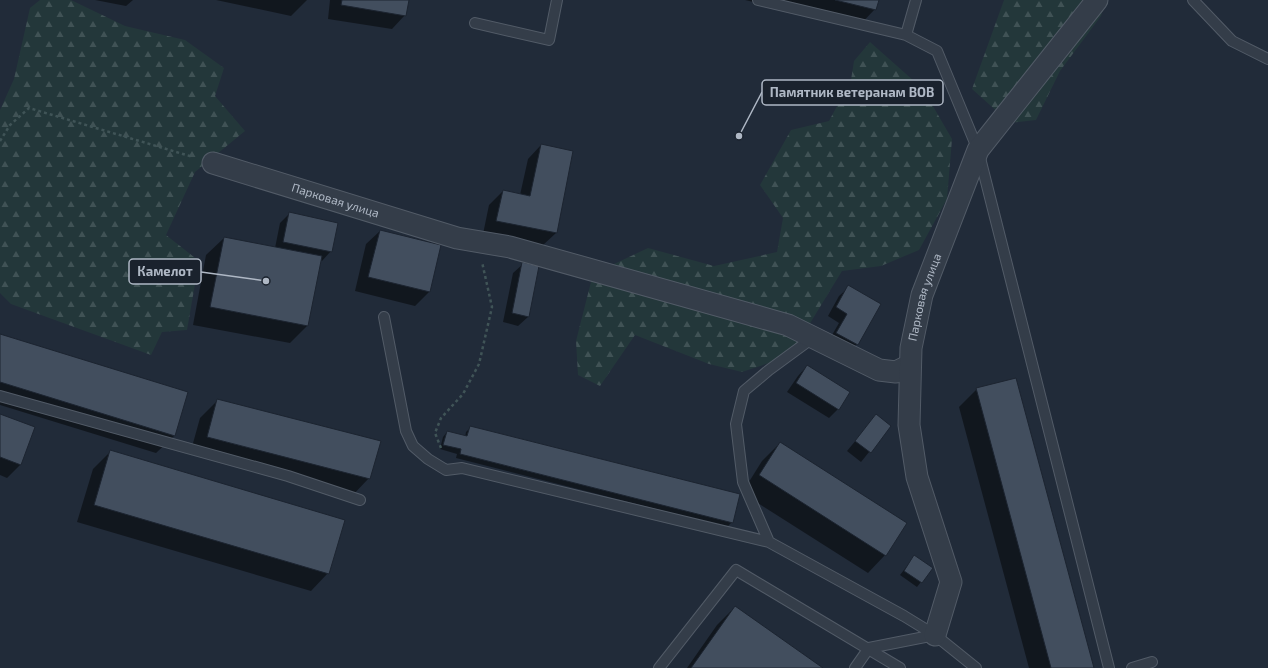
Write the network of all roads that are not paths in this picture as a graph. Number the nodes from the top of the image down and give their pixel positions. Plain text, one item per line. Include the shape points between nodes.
1 (557, 0) edge
2 (758, 0) edge
3 (916, 0) edge
4 (1097, 0) edge
5 (1193, 0) edge
6 (475, 23) dead end
7 (906, 35) junction
8 (1268, 59) edge
9 (978, 150) junction
10 (212, 163) road end
11 (384, 317) dead end
12 (814, 338) junction
13 (910, 365) junction
14 (0, 396) edge
15 (360, 500) dead end
16 (769, 542) junction
17 (935, 636) junction
18 (869, 648) junction
19 (1152, 662) dead end
20 (659, 668) edge
21 (855, 668) edge
22 (900, 668) edge
23 (976, 668) edge
24 (1109, 668) edge
25 (1132, 668) edge

1 - 6 lane via 549,40
2 - 7 lane
3 - 7 lane
4 - 9 street, Парковая улица
5 - 8 lane via 1232,41
7 - 9 lane via 937,51
9 - 13 street, Парковая улица via 922,295
9 - 24 lane
10 - 12 street, Парковая улица via 457,238 510,247 788,325
11 - 16 lane via 406,431 413,446 446,470 462,468
12 - 13 street, Парковая улица via 879,370 896,372
12 - 16 lane via 744,391 736,424 743,482
13 - 17 street, Парковая улица via 909,425 917,477 951,582
14 - 15 lane via 288,476
16 - 17 lane via 846,583
17 - 18 lane
17 - 23 lane
18 - 20 lane via 736,570
18 - 21 lane
18 - 22 lane
19 - 25 lane

